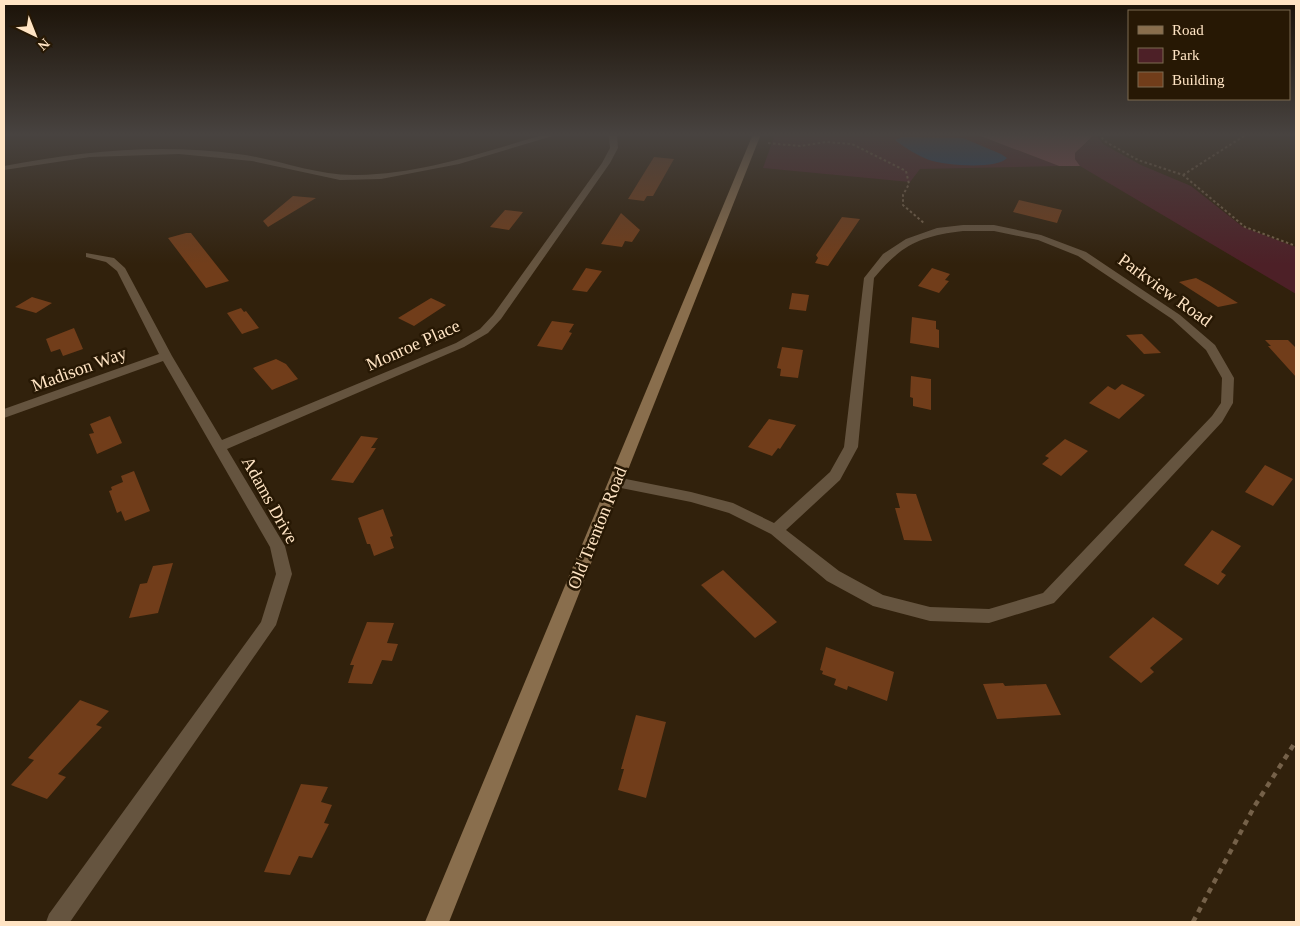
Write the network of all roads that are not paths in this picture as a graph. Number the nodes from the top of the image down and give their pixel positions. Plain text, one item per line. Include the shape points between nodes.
1 (346, 177) edge
2 (363, 177) edge
3 (597, 177) edge
4 (739, 177) edge
5 (90, 256) dead end
6 (166, 356) junction
7 (4, 414) edge
8 (218, 447) junction
9 (616, 482) junction
10 (776, 530) junction
11 (57, 922) edge
12 (437, 922) edge

1 - 2 street
3 - 8 street, Monroe Place via 484,331 460,345
4 - 9 main road, Old Trenton Road
5 - 6 street, Adams Drive via 110,260 121,270
6 - 7 street, Madison Way
6 - 8 street, Adams Drive
8 - 11 street, Adams Drive via 276,546 284,574 268,625
9 - 10 street, Parkview Road via 733,509
9 - 12 main road, Old Trenton Road
10 - 10 street, Parkview Road via 834,476 851,447 869,278 887,256 909,241 937,231 994,228 1041,238 1082,254 1176,317 1211,348 1228,378 1227,402 1217,419 1048,598 989,616 930,614 879,601 833,576

